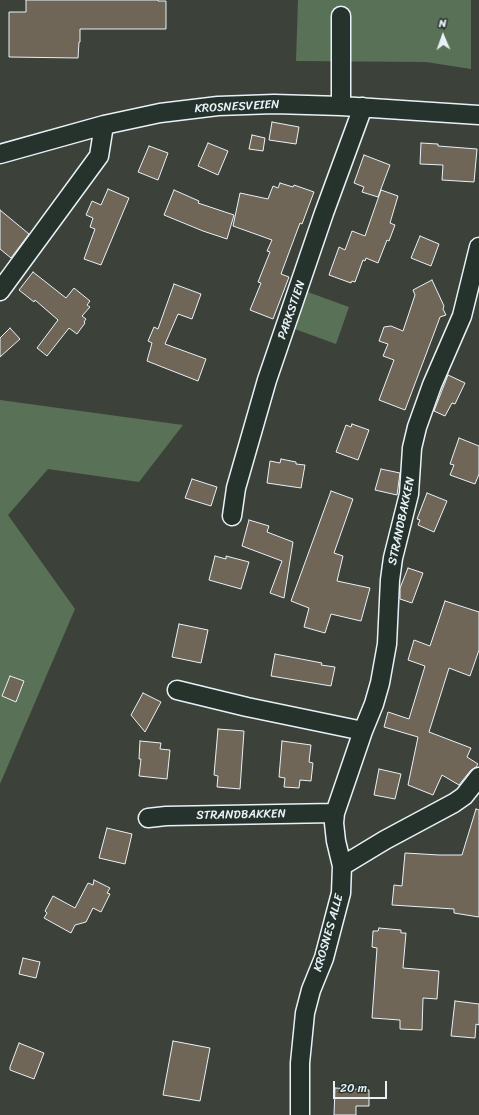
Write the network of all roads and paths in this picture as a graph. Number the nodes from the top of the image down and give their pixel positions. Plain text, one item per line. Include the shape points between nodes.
1 (341, 16) dead end
2 (341, 106) junction
3 (363, 107) junction
4 (479, 115) edge
5 (104, 125) junction
6 (0, 154) edge
7 (479, 247) edge
8 (0, 291) edge
9 (232, 516) dead end
10 (177, 690) dead end
11 (363, 731) junction
12 (479, 777) edge
13 (335, 813) junction
14 (148, 818) dead end
15 (342, 866) junction
16 (300, 1115) edge

1 - 2 street
2 - 3 street, KROSNESVEIEN
2 - 5 street, KROSNESVEIEN via 218,106 160,113
3 - 4 street, KROSNESVEIEN
3 - 9 street, PARKSTIEN via 267,380 236,488
5 - 6 street, KROSNESVEIEN
5 - 8 street via 99,156
7 - 11 street, STRANDBAKKEN via 462,316 417,427 412,448 409,494 393,558 384,662 374,704
10 - 11 street
11 - 13 street, STRANDBAKKEN
12 - 15 street via 464,796 454,803
13 - 14 street, STRANDBAKKEN
13 - 15 street, STRANDBAKKEN via 336,841
15 - 16 street, KROSNES ALLE via 341,892 336,915 305,1013 300,1063

